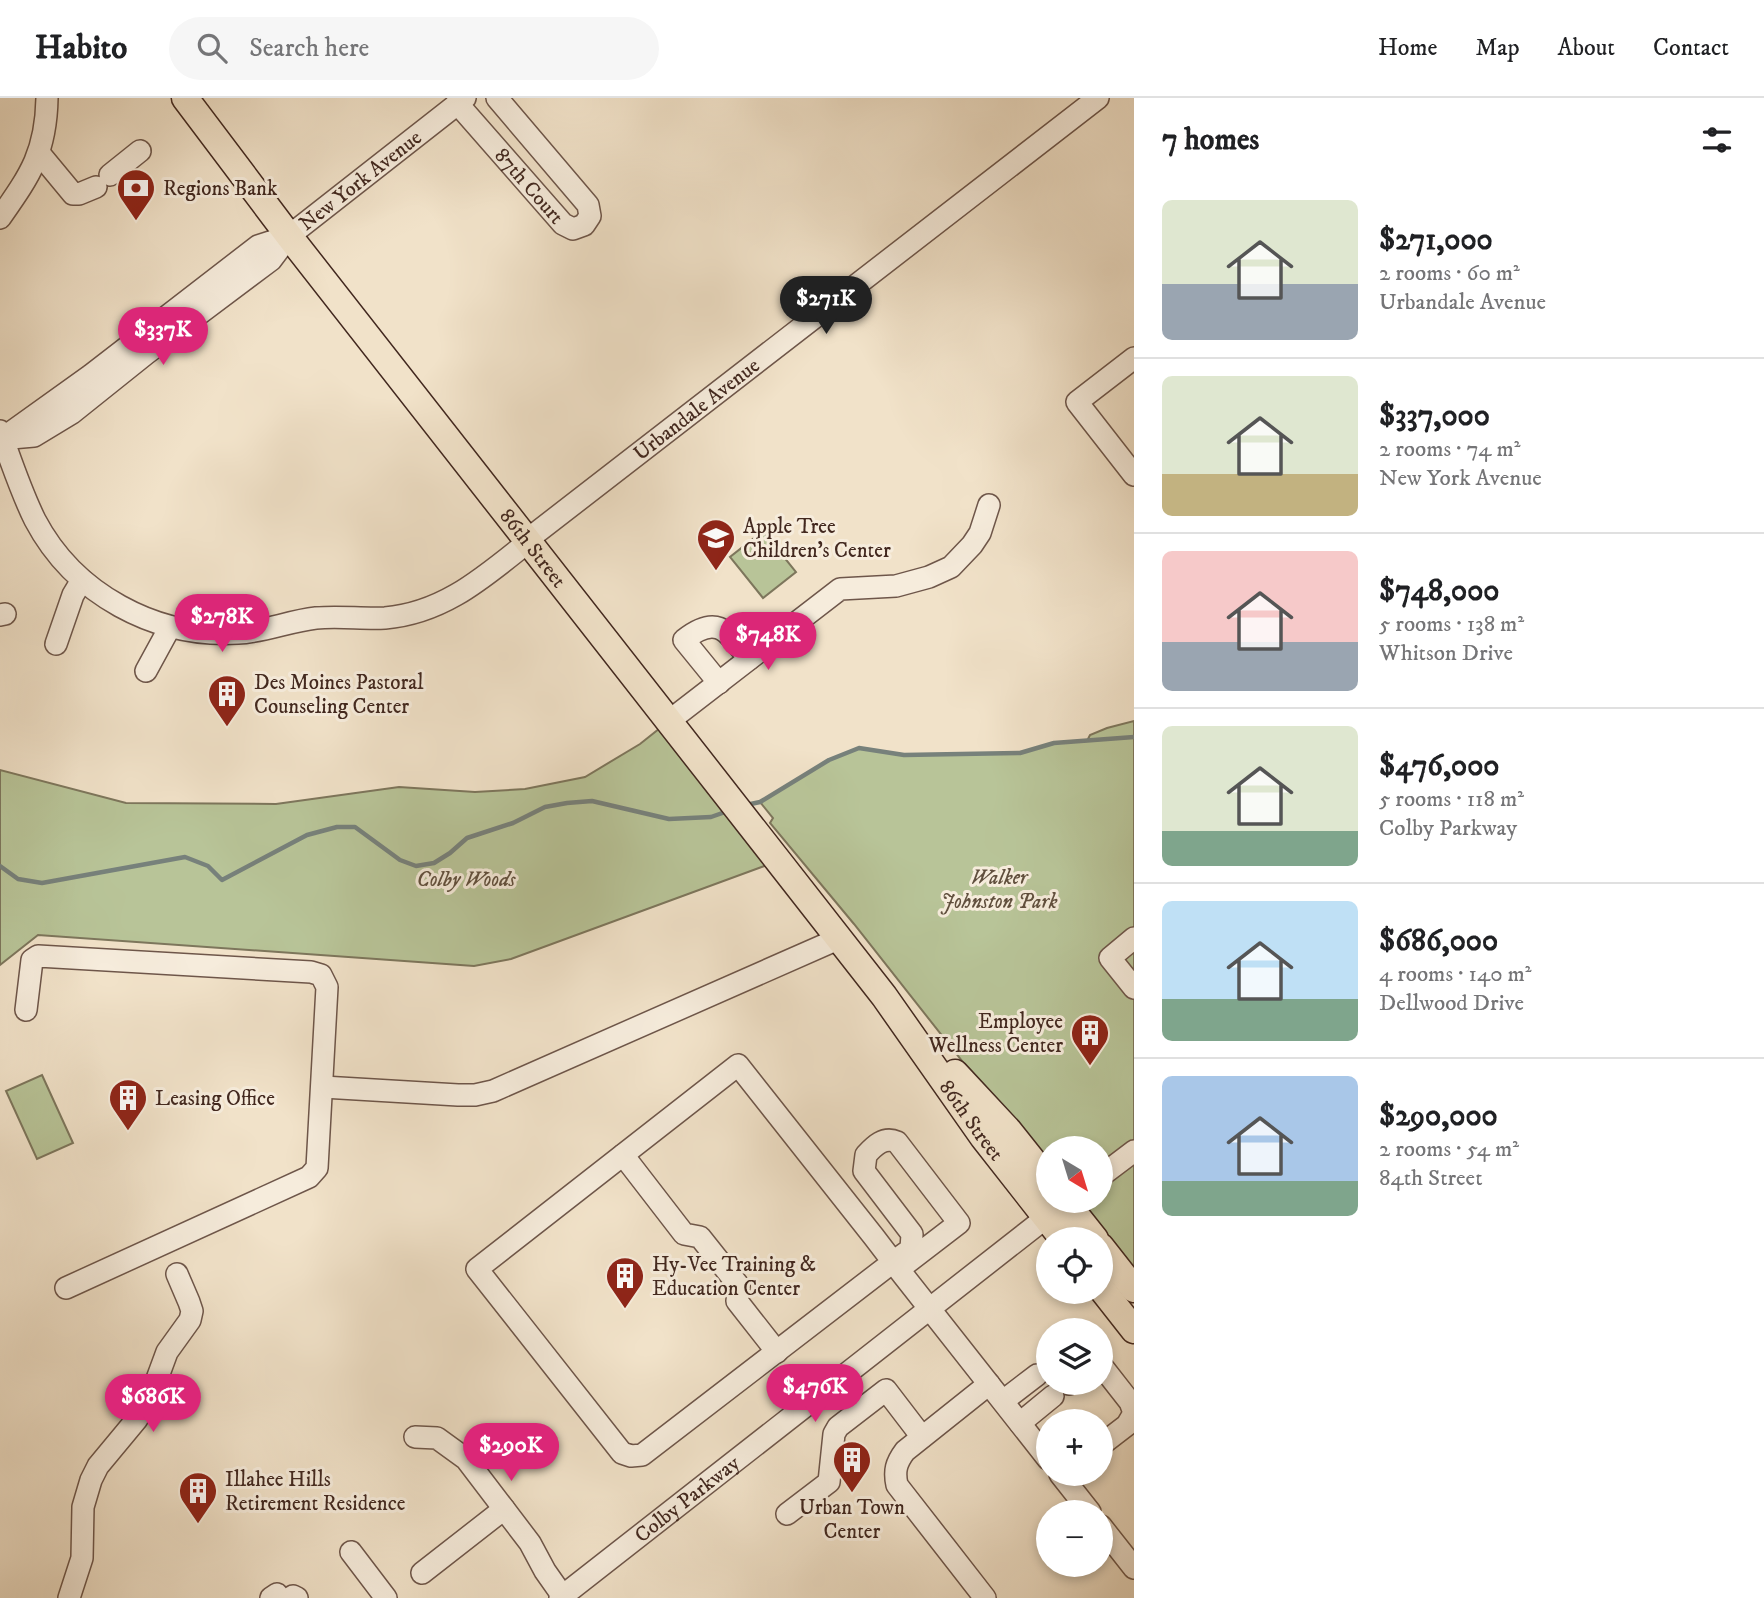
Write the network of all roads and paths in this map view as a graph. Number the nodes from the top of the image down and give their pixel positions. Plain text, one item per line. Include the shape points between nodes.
1 (47, 98) edge
2 (185, 98) edge
3 (496, 98) edge
4 (461, 101) edge
5 (1085, 102) edge
6 (140, 151) dead end
7 (39, 153) junction
8 (0, 218) edge
9 (289, 236) junction
10 (1134, 358) edge
11 (1, 436) edge
12 (1134, 475) edge
13 (989, 505) dead end
14 (528, 541) junction
15 (82, 580) junction
16 (170, 626) junction
17 (56, 644) dead end
18 (749, 659) junction
19 (146, 671) dead end
20 (719, 683) junction
21 (669, 722) junction
22 (1134, 938) edge
23 (838, 939) junction
24 (1134, 988) edge
25 (884, 996) junction
26 (26, 1010) dead end
27 (323, 1087) junction
28 (1134, 1151) edge
29 (623, 1155) junction
30 (1036, 1165) edge
31 (1113, 1167) edge
32 (1036, 1183) edge
33 (1051, 1213) edge
34 (1069, 1213) edge
35 (1083, 1227) edge
36 (1113, 1262) edge
37 (896, 1266) junction
38 (177, 1274) dead end
39 (66, 1288) dead end
40 (1134, 1289) edge
41 (1113, 1303) edge
42 (929, 1308) junction
43 (1134, 1330) edge
44 (777, 1352) junction
45 (1036, 1376) edge
46 (1113, 1380) edge
47 (989, 1384) junction
48 (1055, 1395) edge
49 (1003, 1401) junction
50 (1020, 1423) junction
51 (1113, 1436) edge
52 (415, 1437) dead end
53 (922, 1437) junction
54 (1036, 1443) edge
55 (1070, 1486) edge
56 (1081, 1500) edge
57 (504, 1509) junction
58 (787, 1514) dead end
59 (1113, 1541) edge
60 (351, 1552) dead end
61 (1134, 1568) edge
62 (422, 1573) dead end
63 (562, 1597) edge
64 (69, 1598) edge
65 (386, 1598) edge
66 (985, 1598) edge

1 - 7 street
2 - 9 main road, 86th Street
3 - 4 street, 87th Court via 588,205 590,216 584,225 573,229 563,224
4 - 9 street, New York Avenue
5 - 14 street, Urbandale Avenue
6 - 7 street via 79,194 73,194
7 - 8 street via 26,183
9 - 11 street, New York Avenue via 258,246 91,375
9 - 14 main road, 86th Street
10 - 12 street via 1077,402
11 - 15 street, Urbandale Avenue via 36,521
13 - 18 street via 980,533 951,568 896,586 840,589
14 - 16 street, Urbandale Avenue via 474,585 426,611 404,616 313,618 239,633 212,634
14 - 21 main road, 86th Street
15 - 16 street, Urbandale Avenue via 135,615
15 - 17 street
16 - 19 street
18 - 20 street
18 - 20 street via 726,630 701,627 684,640
20 - 21 street
21 - 23 main road, 86th Street
22 - 24 street via 1110,957
23 - 25 main road, 86th Street
23 - 27 street via 493,1091 458,1095
25 - 30 main road, 86th Street
25 - 32 main road, 86th Street via 983,1137
26 - 27 street via 32,960 38,956 311,972 321,975 327,987
27 - 39 street via 317,1168 309,1177
28 - 31 street
29 - 37 street via 738,1065
29 - 44 street via 684,1234 700,1237 739,1286 737,1301
29 - 44 street via 477,1269 622,1453 631,1457 642,1455
33 - 42 street, Colby Parkway
34 - 35 main road, 86th Street
36 - 40 main road
37 - 37 street via 959,1223 891,1139 866,1155 864,1171 912,1234 911,1249
37 - 42 street
37 - 44 street
38 - 64 street via 192,1311 190,1320 167,1352 137,1419 90,1479 83,1507 82,1558
41 - 43 main road
42 - 47 street
42 - 63 street, Colby Parkway
45 - 49 street
46 - 51 street via 1134,1413
47 - 49 street
47 - 53 street
48 - 50 street
49 - 50 street
50 - 54 street
52 - 57 street via 437,1438 466,1459
53 - 58 street via 886,1390 838,1427 829,1482
53 - 66 street via 897,1462 897,1485
55 - 56 street
57 - 62 street
57 - 63 street
59 - 61 street
60 - 65 street

